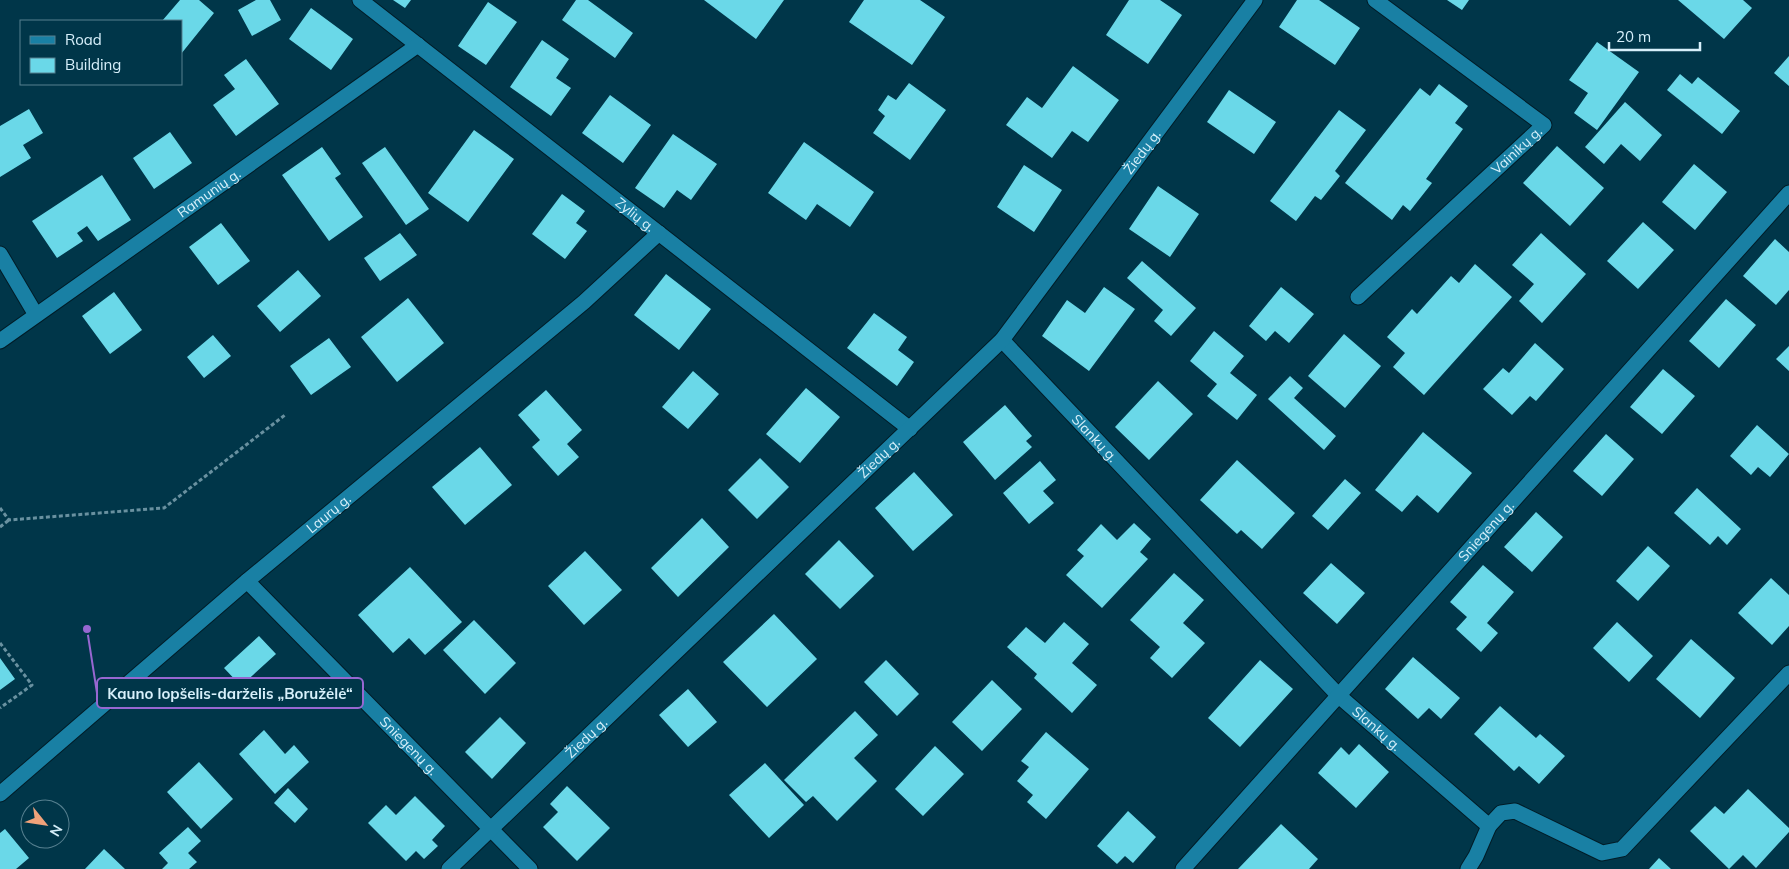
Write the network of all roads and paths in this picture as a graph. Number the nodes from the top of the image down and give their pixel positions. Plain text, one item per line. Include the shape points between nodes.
1 (360, 0) edge
2 (1255, 0) edge
3 (1375, 0) edge
4 (418, 45) junction
5 (1789, 193) edge
6 (658, 233) junction
7 (0, 254) edge
8 (1358, 297) dead end
9 (36, 315) junction
10 (1002, 340) junction
11 (0, 341) edge
12 (285, 414) dead end
13 (910, 429) junction
14 (0, 508) edge
15 (9, 520) junction
16 (0, 527) edge
17 (246, 580) junction
18 (0, 643) edge
19 (1789, 673) edge
20 (1339, 696) junction
21 (0, 708) edge
22 (0, 794) edge
23 (1489, 826) junction
24 (491, 828) junction
25 (449, 869) edge
26 (530, 869) edge
27 (1183, 869) edge
28 (1468, 869) edge

1 - 4 street, Zylių g.
2 - 10 street, Žiedų g.
3 - 8 street, Vainikų g. via 1544,125
4 - 6 street, Zylių g.
4 - 9 street, Ramunių g.
5 - 20 street, Sniegenų g.
6 - 13 street, Zylių g.
6 - 17 street, Laurų g. via 584,302
7 - 9 street
9 - 11 street, Ramunių g.
10 - 13 street, Žiedų g.
10 - 20 street, Slankų g.
12 - 15 path via 164,508
13 - 24 street, Žiedų g.
14 - 15 path
15 - 16 path
17 - 22 street, Laurų g.
17 - 24 street, Sniegenų g.
18 - 21 path via 32,685
19 - 23 street via 1622,849 1602,853 1515,811 1501,813
20 - 23 street, Slankų g.
20 - 27 street, Sniegenų g.
23 - 28 street
24 - 25 street, Žiedų g.
24 - 26 street, Sniegenų g.

